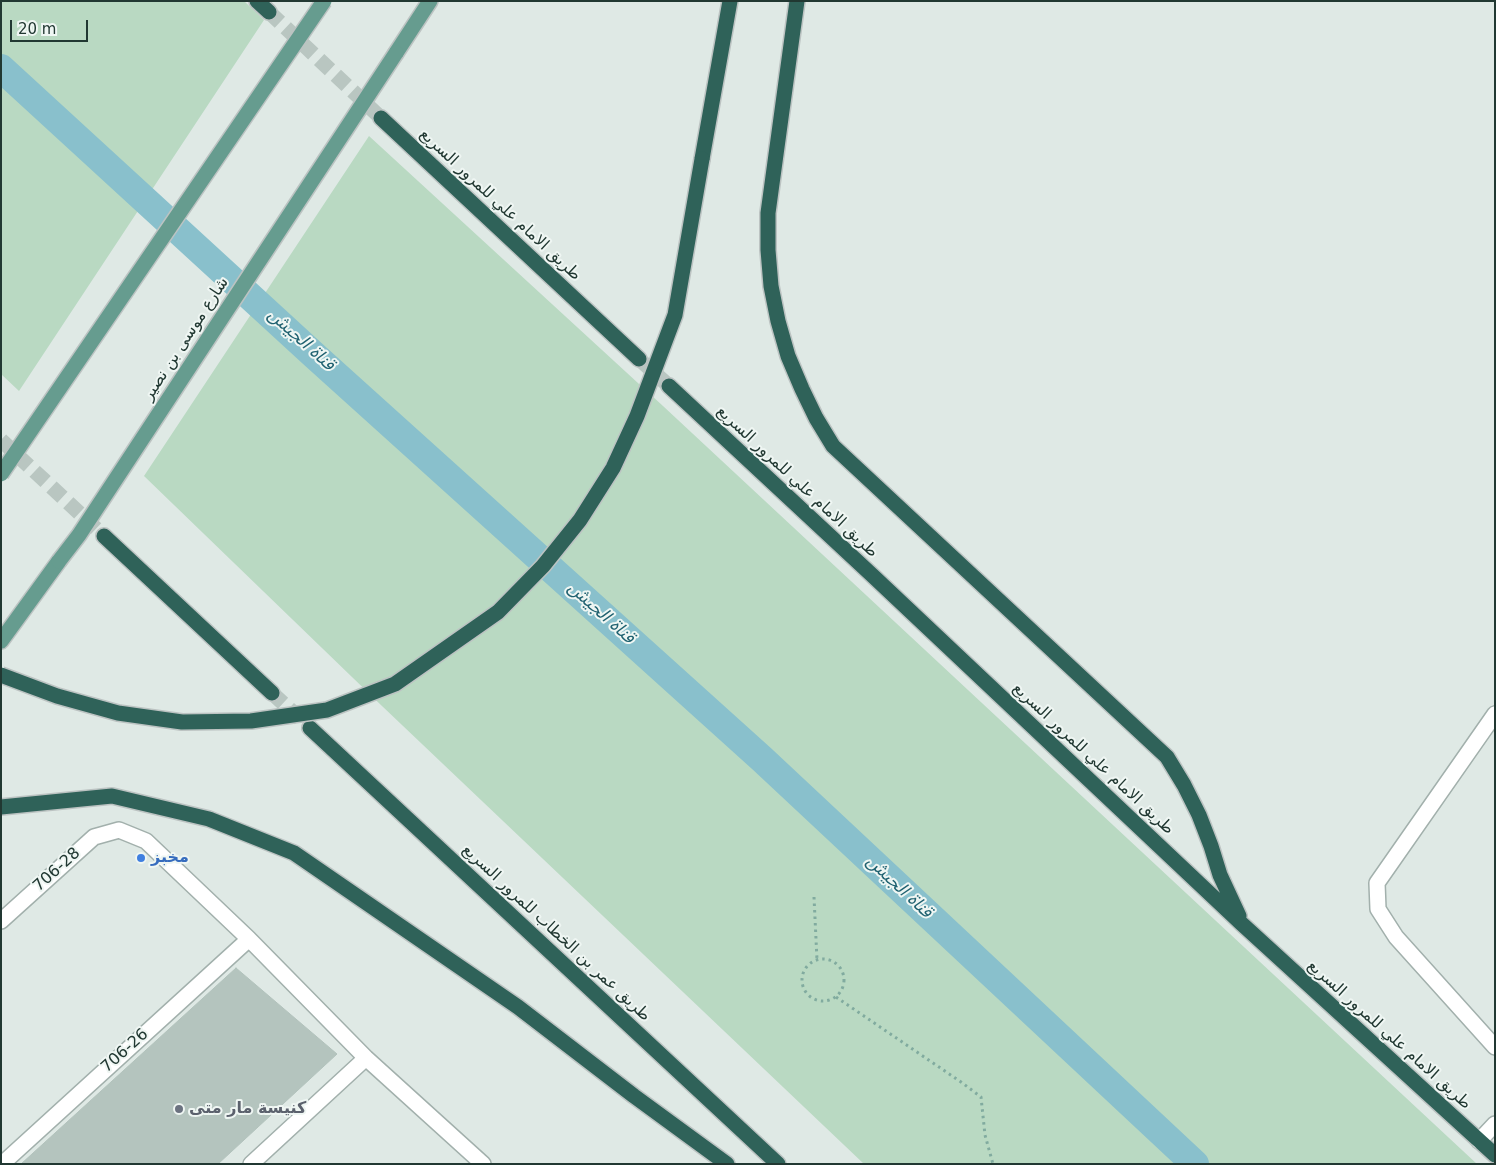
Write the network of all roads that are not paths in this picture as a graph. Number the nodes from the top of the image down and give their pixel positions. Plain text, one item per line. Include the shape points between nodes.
1 (256, 1) edge
2 (324, 1) edge
3 (430, 1) edge
4 (730, 1) edge
5 (797, 1) edge
6 (269, 12) tunnel mouth
7 (381, 118) tunnel mouth
8 (639, 359) tunnel mouth
9 (669, 386) tunnel mouth
10 (1, 474) edge
11 (104, 536) tunnel mouth
12 (1, 641) edge
13 (1, 675) edge
14 (272, 693) tunnel mouth
15 (1495, 714) edge
16 (310, 728) tunnel mouth
17 (1, 807) edge
18 (1, 920) edge
19 (1242, 924) junction
20 (249, 939) junction
21 (1495, 1047) edge
22 (366, 1058) junction
23 (1495, 1124) edge
24 (1479, 1141) junction
25 (1495, 1155) edge
26 (2, 1164) edge
27 (251, 1164) edge
28 (483, 1164) edge
29 (727, 1164) edge
30 (778, 1164) edge

1 - 6 highway
2 - 10 main road, bridge
3 - 12 main road, شارع موسى بن نصير, bridge via 84,526
4 - 13 highway, bridge via 675,315 637,416 613,468 580,520 543,566 498,612 394,684 327,710 252,722 182,722 118,713 57,696
5 - 19 highway via 768,213 768,250 778,321 802,389 833,446 1167,757 1199,815
7 - 8 highway, طريق الامام علي للمرور السريع
9 - 19 highway, طريق الامام علي للمرور السريع
11 - 14 highway
15 - 21 street via 1377,883 1378,909 1396,937
16 - 30 highway, طريق عمر بن الخطاب للمرور السريع
17 - 29 highway via 112,796 209,819 294,853 518,1007
18 - 20 street, 706-28 via 94,837 118,830 146,841
19 - 24 highway, طريق الامام علي للمرور السريع
20 - 22 street
20 - 26 street, 706-26
22 - 27 street
22 - 28 street
23 - 24 street
24 - 25 highway, طريق الامام علي للمرور السريع

